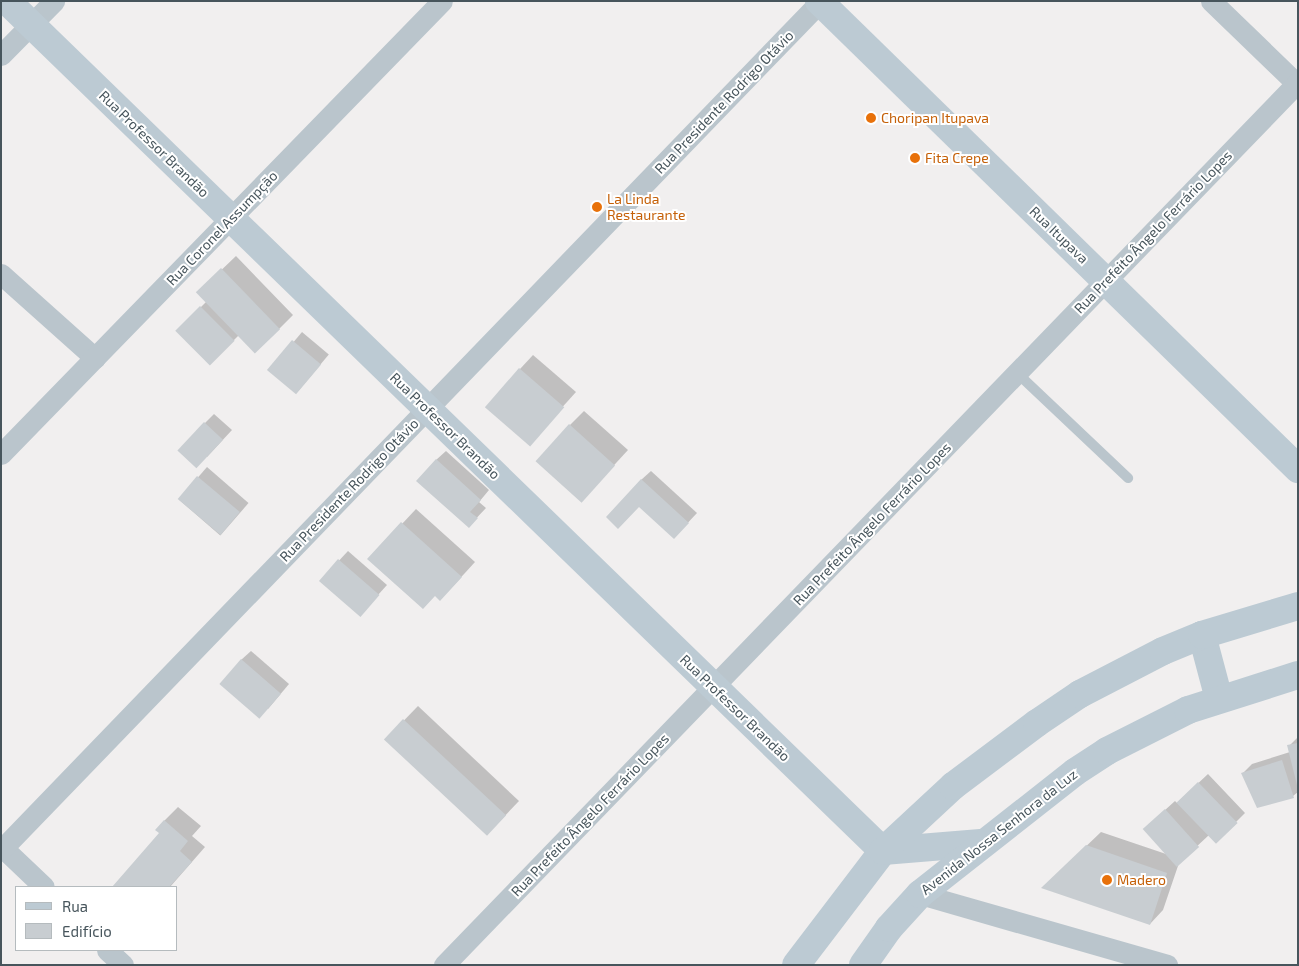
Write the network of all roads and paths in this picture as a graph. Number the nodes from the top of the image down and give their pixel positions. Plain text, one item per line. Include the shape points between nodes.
1 (7, 1) edge
2 (54, 1) edge
3 (442, 1) edge
4 (1211, 1) edge
5 (820, 2) edge
6 (31, 25) junction
7 (1, 55) edge
8 (1297, 84) edge
9 (230, 218) junction
10 (1, 274) edge
11 (1106, 281) junction
12 (95, 358) junction
13 (1016, 373) junction
14 (427, 409) junction
15 (1, 454) edge
16 (1298, 469) edge
17 (1128, 478) dead end
18 (1298, 606) edge
19 (1202, 635) junction
20 (1298, 674) edge
21 (714, 688) junction
22 (1219, 699) junction
23 (981, 843) junction
24 (2, 848) edge
25 (883, 851) junction
26 (43, 886) edge
27 (920, 894) junction
28 (108, 951) edge
29 (123, 965) edge
30 (444, 965) edge
31 (796, 965) edge
32 (863, 965) edge
33 (1168, 965) edge

1 - 6 main road, Rua Professor Brandão
2 - 6 street
3 - 9 street, Rua Coronel Assumpção
4 - 8 street
5 - 11 main road, Rua Itupava
5 - 14 street, Rua Presidente Rodrigo Otávio
6 - 7 street
6 - 9 main road, Rua Professor Brandão
8 - 11 street, Rua Prefeito Ângelo Ferrário Lopes
9 - 12 street, Rua Coronel Assumpção
9 - 14 main road, Rua Professor Brandão
10 - 12 street
11 - 13 street, Rua Prefeito Ângelo Ferrário Lopes
11 - 16 main road, Rua Itupava
12 - 15 street, Rua Coronel Assumpção
13 - 17 lane
13 - 21 street, Rua Prefeito Ângelo Ferrário Lopes
14 - 21 main road, Rua Professor Brandão
14 - 24 street, Rua Presidente Rodrigo Otávio
18 - 19 main road
19 - 22 main road
19 - 25 main road via 1132,665 1037,722 953,786
20 - 22 main road, Avenida Nossa Senhora da Luz
21 - 25 main road, Rua Professor Brandão
21 - 30 street, Rua Prefeito Ângelo Ferrário Lopes
22 - 23 main road, Avenida Nossa Senhora da Luz via 1154,726 1107,751 1039,797
23 - 25 main road
23 - 27 main road, Avenida Nossa Senhora da Luz
24 - 26 street
25 - 31 main road
27 - 32 main road, Avenida Nossa Senhora da Luz via 889,928
27 - 33 street
28 - 29 street

